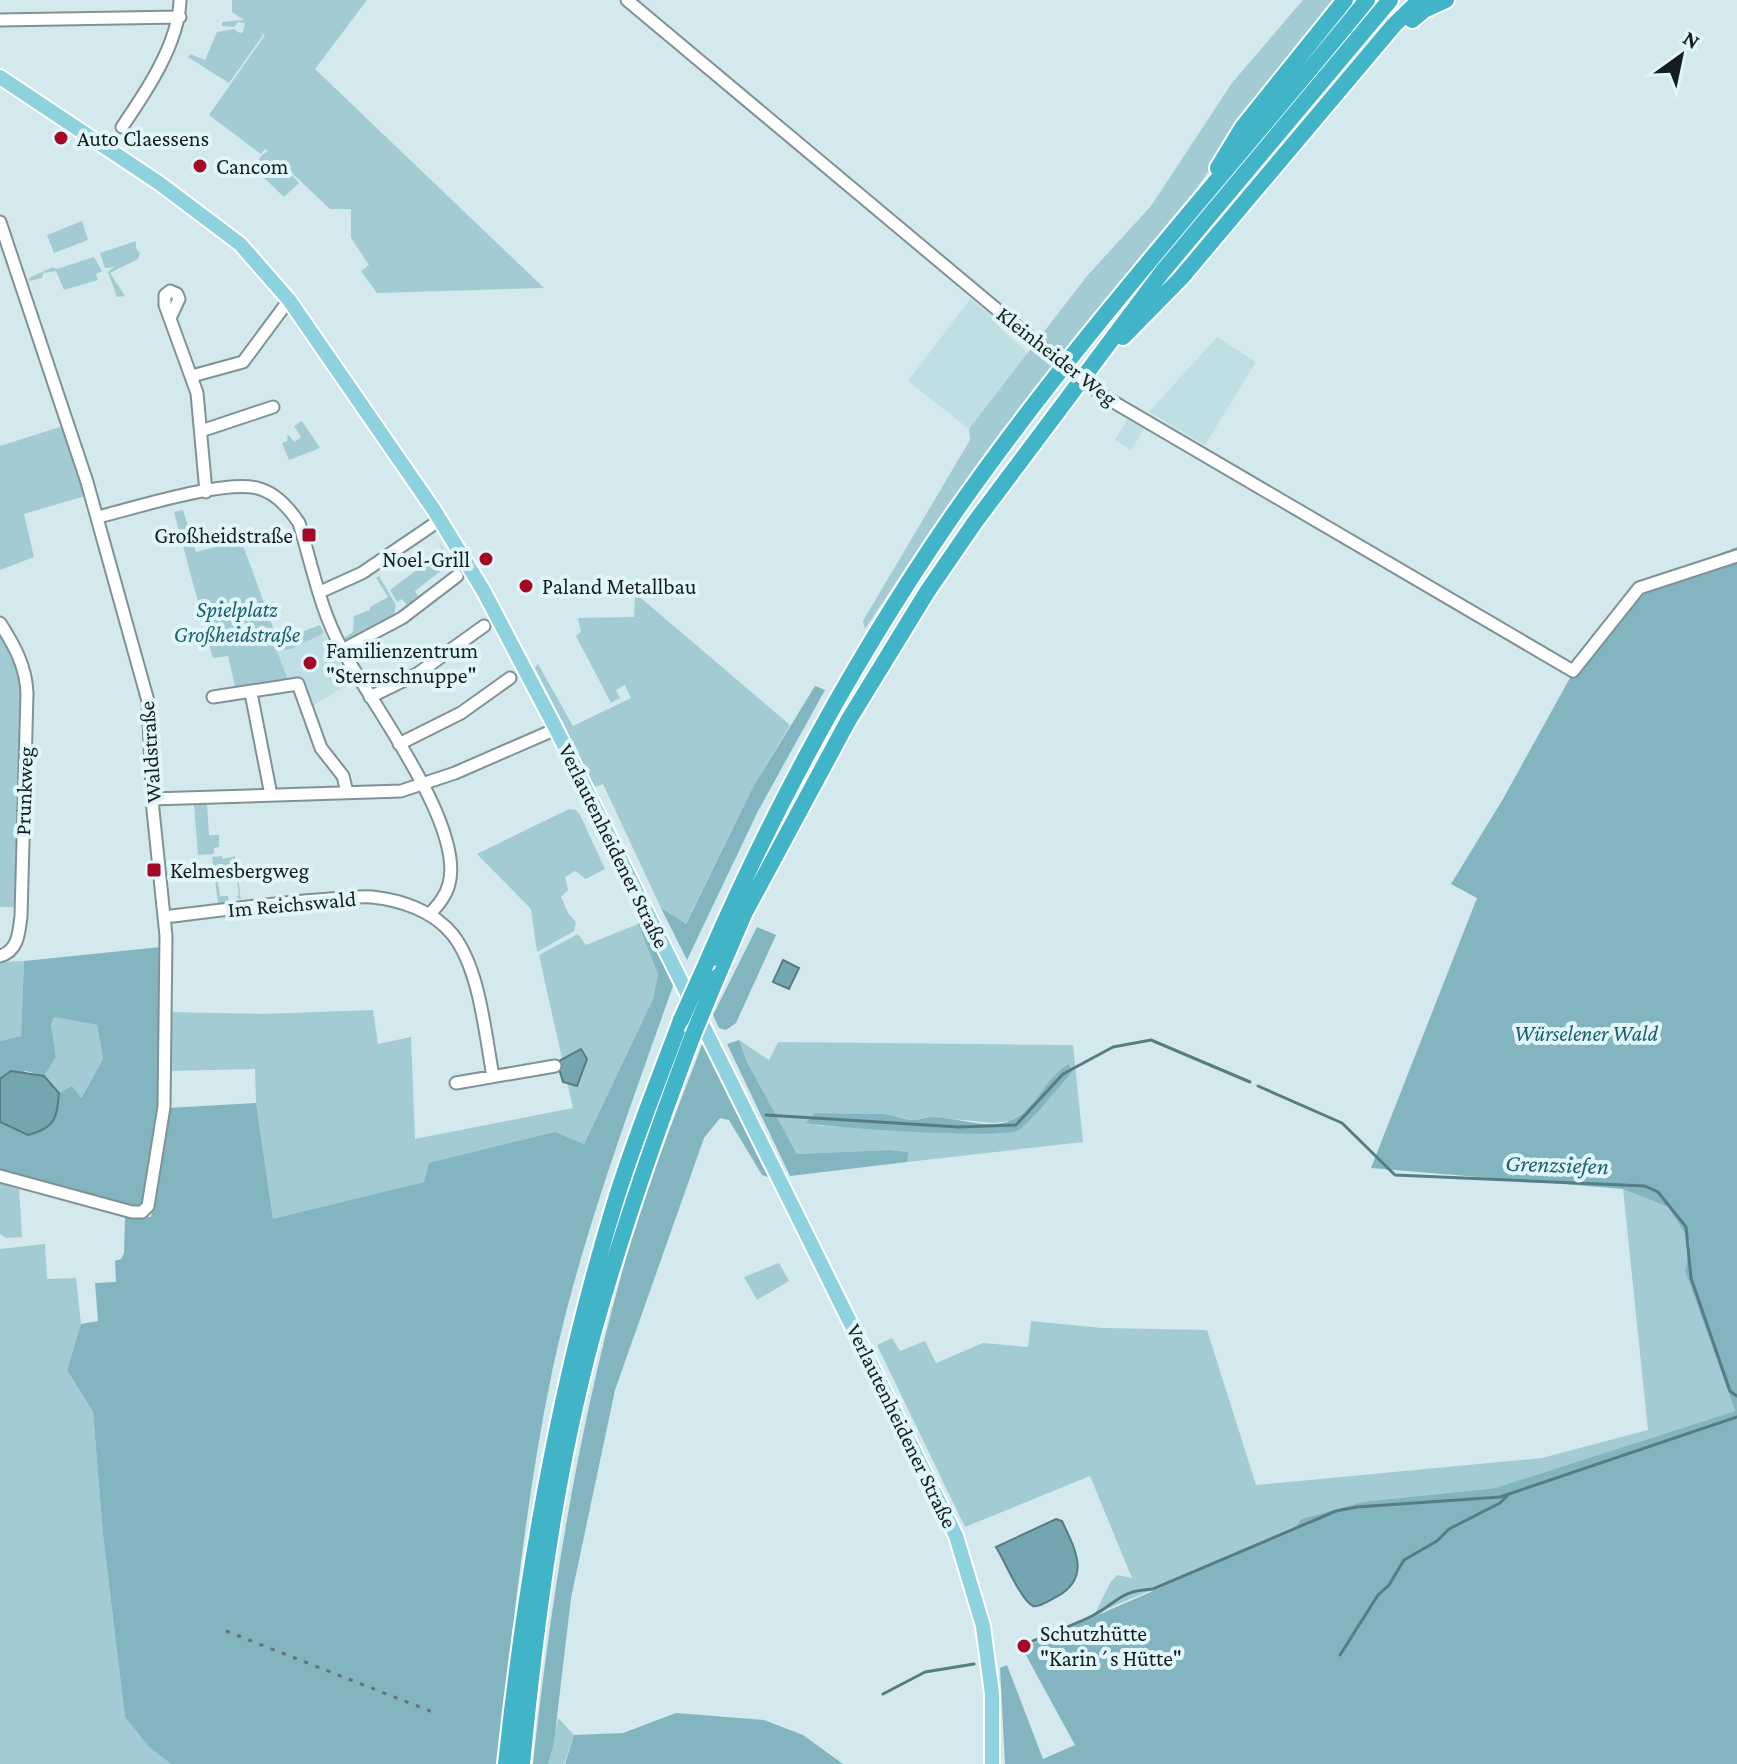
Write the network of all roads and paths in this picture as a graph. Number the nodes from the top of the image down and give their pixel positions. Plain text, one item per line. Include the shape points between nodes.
1 (180, 0) edge
2 (627, 0) edge
3 (1345, 0) edge
4 (1367, 0) edge
5 (1390, 0) edge
6 (1420, 0) edge
7 (1446, 0) edge
8 (180, 17) junction
9 (0, 20) edge
10 (1368, 57) junction
11 (0, 77) edge
12 (122, 127) dead end
13 (1186, 218) junction
14 (0, 222) edge
15 (289, 300) junction
16 (171, 316) dead end
17 (1095, 362) junction
18 (192, 376) junction
19 (273, 407) dead end
20 (201, 431) junction
21 (206, 492) junction
22 (98, 517) junction
23 (440, 520) junction
24 (1737, 556) edge
25 (457, 576) dead end
26 (320, 592) junction
27 (0, 623) edge
28 (484, 626) dead end
29 (342, 650) junction
30 (510, 678) dead end
31 (251, 693) junction
32 (213, 697) dead end
33 (370, 697) junction
34 (556, 729) junction
35 (399, 744) junction
36 (423, 785) junction
37 (347, 792) junction
38 (271, 795) junction
39 (152, 799) junction
40 (430, 914) junction
41 (164, 917) junction
42 (0, 956) edge
43 (555, 1066) dead end
44 (493, 1076) junction
45 (456, 1083) dead end
46 (0, 1176) edge
47 (506, 1764) edge
48 (522, 1764) edge
49 (992, 1764) edge

1 - 8 street
2 - 24 street, Kleinheider Weg, bridge via 1105,397 1573,671 1639,588
3 - 13 highway via 1243,127
4 - 13 highway
5 - 17 highway via 1163,271
6 - 10 highway
7 - 10 highway via 1424,10
8 - 9 street
8 - 12 street via 156,73
10 - 17 highway via 1181,278
11 - 15 main road, Verlautenheidener Straße via 207,216 240,244
13 - 47 highway, bridge via 951,518 882,624 748,867 681,1020 613,1207 546,1475
14 - 22 street, Waldstraße
15 - 18 street via 243,362
15 - 23 main road, Verlautenheidener Straße
16 - 18 street
17 - 48 highway, bridge via 997,490 890,650 744,914 693,1035 593,1336 561,1474 532,1657
18 - 20 street
19 - 20 street
20 - 21 street
21 - 22 street
21 - 26 street via 231,486 257,488 281,502 299,523
22 - 39 street, Waldstraße via 145,685
23 - 26 street via 373,567
23 - 34 main road, Verlautenheidener Straße
25 - 29 street via 402,618
26 - 29 street
27 - 42 street, Prunkweg via 22,665 27,693 21,916 18,938
28 - 33 street via 417,674
29 - 33 street
30 - 35 street via 461,713
31 - 32 street
31 - 37 street via 298,684 321,748 343,776
31 - 38 street
33 - 35 street
34 - 36 street
34 - 49 main road, Verlautenheidener Straße via 956,1536 983,1626 992,1694
35 - 36 street
36 - 37 street
36 - 40 street via 449,847 451,868 442,900
37 - 38 street
38 - 39 street
39 - 41 street, Waldstraße
40 - 41 street, Im Reichswald via 372,897
40 - 44 street, Im Reichswald via 453,935 475,983
41 - 46 street, Waldstraße via 164,1107 148,1206 132,1212
43 - 44 street
44 - 45 street

